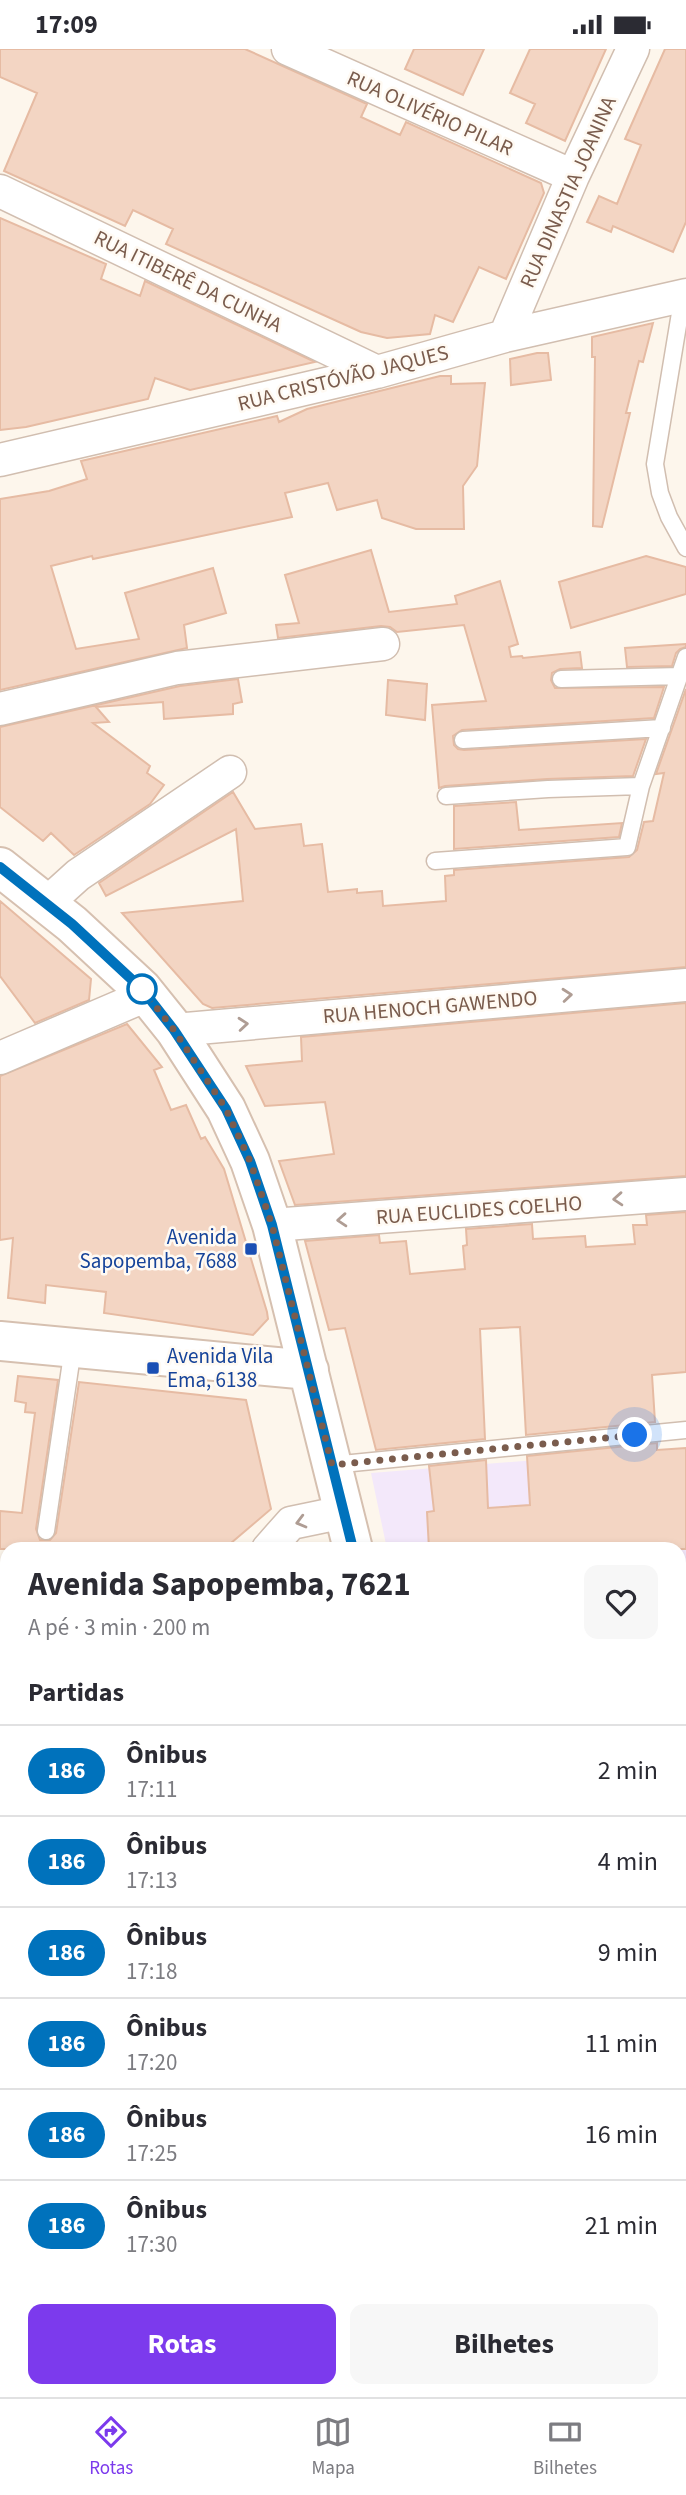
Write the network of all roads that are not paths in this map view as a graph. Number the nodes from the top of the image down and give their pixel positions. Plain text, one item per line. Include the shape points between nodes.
1 (288, 49) edge
2 (633, 49) edge
3 (573, 176) junction
4 (0, 191) edge
5 (685, 295) edge
6 (505, 336) junction
7 (377, 372) junction
8 (0, 460) edge
9 (686, 548) edge
10 (383, 645) dead end
11 (686, 657) edge
12 (680, 676) junction
13 (561, 679) dead end
14 (0, 709) edge
15 (662, 727) junction
16 (463, 740) dead end
17 (230, 772) dead end
18 (642, 786) junction
19 (446, 796) dead end
20 (435, 860) dead end
21 (0, 867) edge
22 (47, 903) junction
23 (686, 985) edge
24 (147, 995) junction
25 (174, 1030) junction
26 (0, 1058) edge
27 (686, 1194) edge
28 (272, 1225) junction
29 (0, 1341) edge
30 (73, 1347) junction
31 (309, 1370) junction
32 (686, 1430) edge
33 (332, 1465) junction
34 (344, 1512) junction
35 (46, 1531) dead end
36 (274, 1542) edge
37 (351, 1542) edge

1 - 3 street, RUA OLIVÉRIO PILAR
2 - 3 street, RUA DINASTIA JOANINA
3 - 6 street, RUA DINASTIA JOANINA
4 - 7 street, RUA ITIBERÊ DA CUNHA
5 - 6 street, RUA CRISTÓVÃO JAQUES
5 - 9 lane via 655,464 664,505
6 - 7 street, RUA CRISTÓVÃO JAQUES
7 - 8 street, RUA CRISTÓVÃO JAQUES
10 - 14 street via 177,668
11 - 12 lane
12 - 13 lane
12 - 15 lane
15 - 16 lane
15 - 18 lane
17 - 22 street via 78,875
18 - 19 lane
18 - 20 lane via 627,847
21 - 22 main road
22 - 24 main road
25 -> 23 street, RUA HENOCH GAWENDO
24 - 25 main road
24 - 26 street
25 - 28 main road via 226,1109
27 -> 28 street, RUA EUCLIDES COELHO
28 - 31 main road
29 - 30 main road
30 - 31 main road
30 - 35 lane
31 - 33 main road
32 - 33 lane
33 - 34 main road
34 -> 36 street via 291,1523
34 - 37 main road

